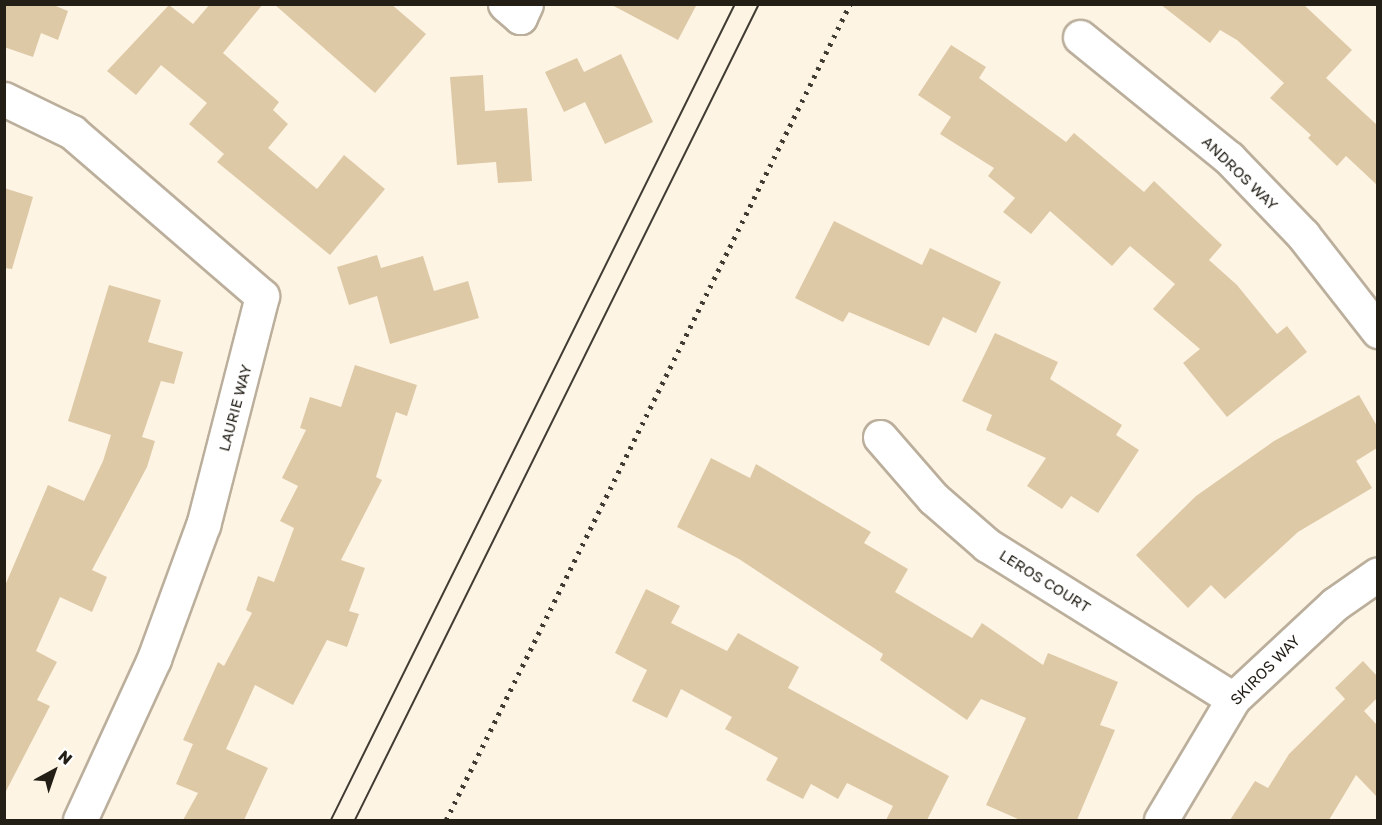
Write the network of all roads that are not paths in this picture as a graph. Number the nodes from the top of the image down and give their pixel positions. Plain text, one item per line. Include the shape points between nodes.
1 (505, 4) edge
2 (526, 4) edge
3 (1080, 37) dead end
4 (4, 99) edge
5 (1377, 331) edge
6 (880, 437) dead end
7 (1377, 574) edge
8 (1233, 699) junction
9 (80, 820) edge
10 (1161, 820) edge

1 - 2 street via 520,17
3 - 5 street, ANDROS WAY via 1229,158 1303,235
4 - 9 street, LAURIE WAY via 72,132 262,296 203,525 154,659
6 - 8 street, LEROS COURT via 933,498 987,545
7 - 8 street, SKIROS WAY via 1335,604
8 - 10 street, SKIROS WAY

